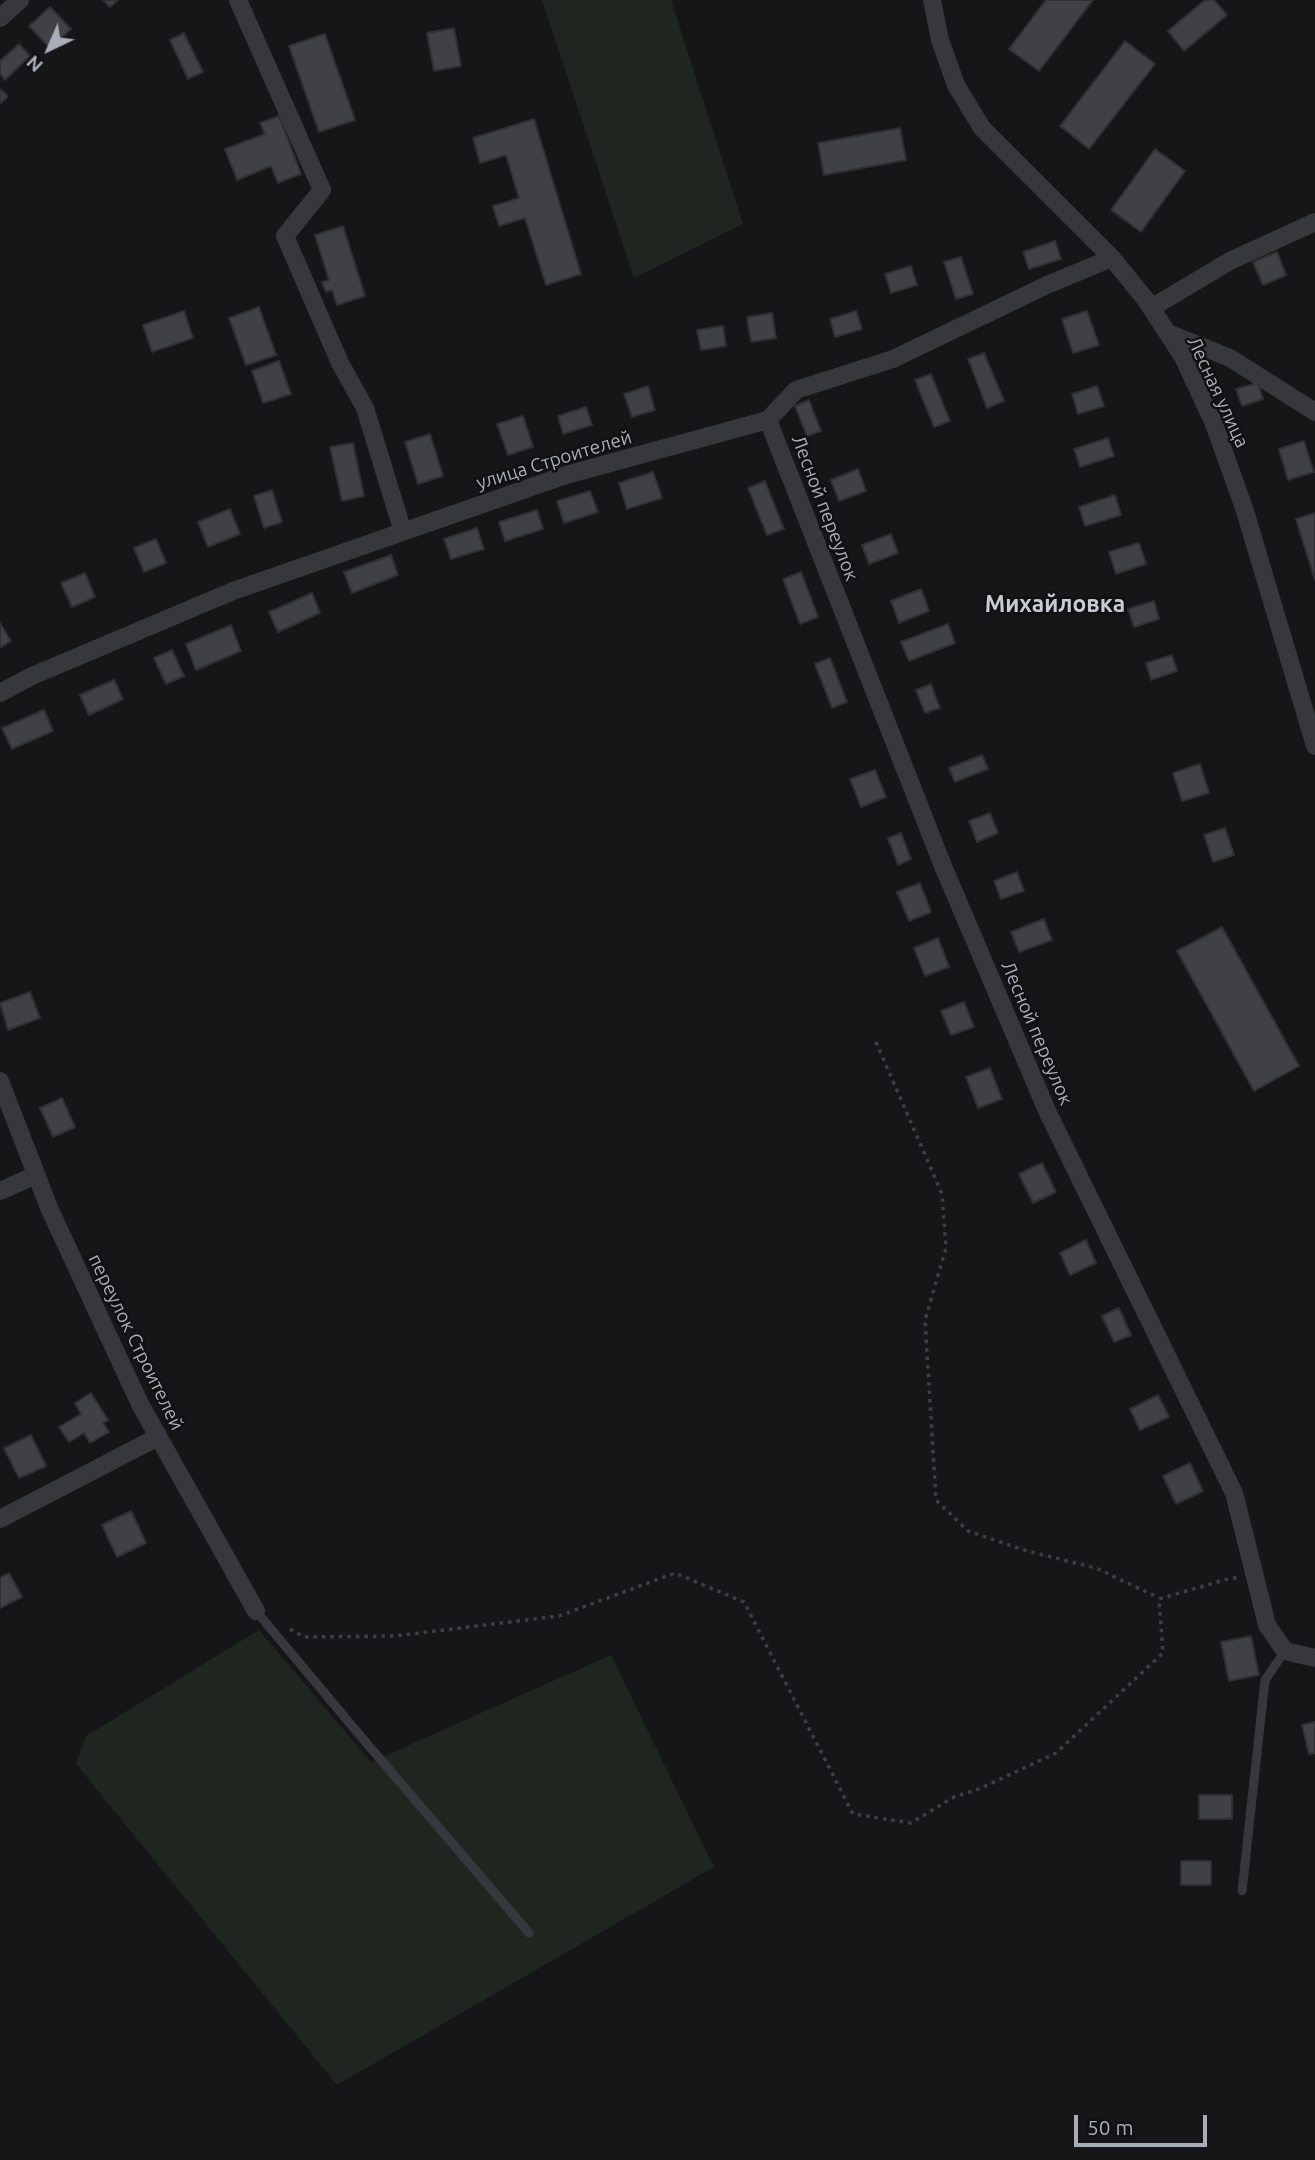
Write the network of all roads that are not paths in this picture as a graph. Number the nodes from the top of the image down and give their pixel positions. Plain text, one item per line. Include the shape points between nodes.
1 (20, 0) edge
2 (238, 0) edge
3 (932, 0) edge
4 (0, 18) edge
5 (1315, 222) edge
6 (1112, 258) junction
7 (1151, 308) junction
8 (1167, 333) junction
9 (1315, 412) edge
10 (768, 420) junction
11 (403, 532) junction
12 (0, 693) edge
13 (1315, 746) edge
14 (0, 1081) edge
15 (37, 1175) junction
16 (0, 1191) edge
17 (158, 1437) junction
18 (0, 1519) edge
19 (256, 1611) joint
20 (1285, 1651) junction
21 (1315, 1658) edge
22 (1242, 1891) dead end
23 (529, 1933) dead end

1 - 4 street
2 - 11 street via 322,190 285,236 340,363 365,408
3 - 6 street, Лесная улица via 956,85 982,128
5 - 7 street via 1230,261
6 - 7 street, Лесная улица
6 - 10 street via 893,359 796,390
7 - 8 street, Лесная улица
8 - 9 street via 1230,358
8 - 13 street, Лесная улица via 1214,424 1245,511
10 - 11 street, улица Строителей via 566,475
10 - 20 street, Лесной переулок via 943,866 1048,1113 1234,1493 1267,1625
11 - 12 street, улица Строителей via 233,591
14 - 15 street, переулок Строителей
15 - 16 street
15 - 17 street, переулок Строителей
17 - 18 street
17 - 19 street, переулок Строителей
19 - 23 lane
20 - 21 street
20 - 22 lane via 1265,1680

